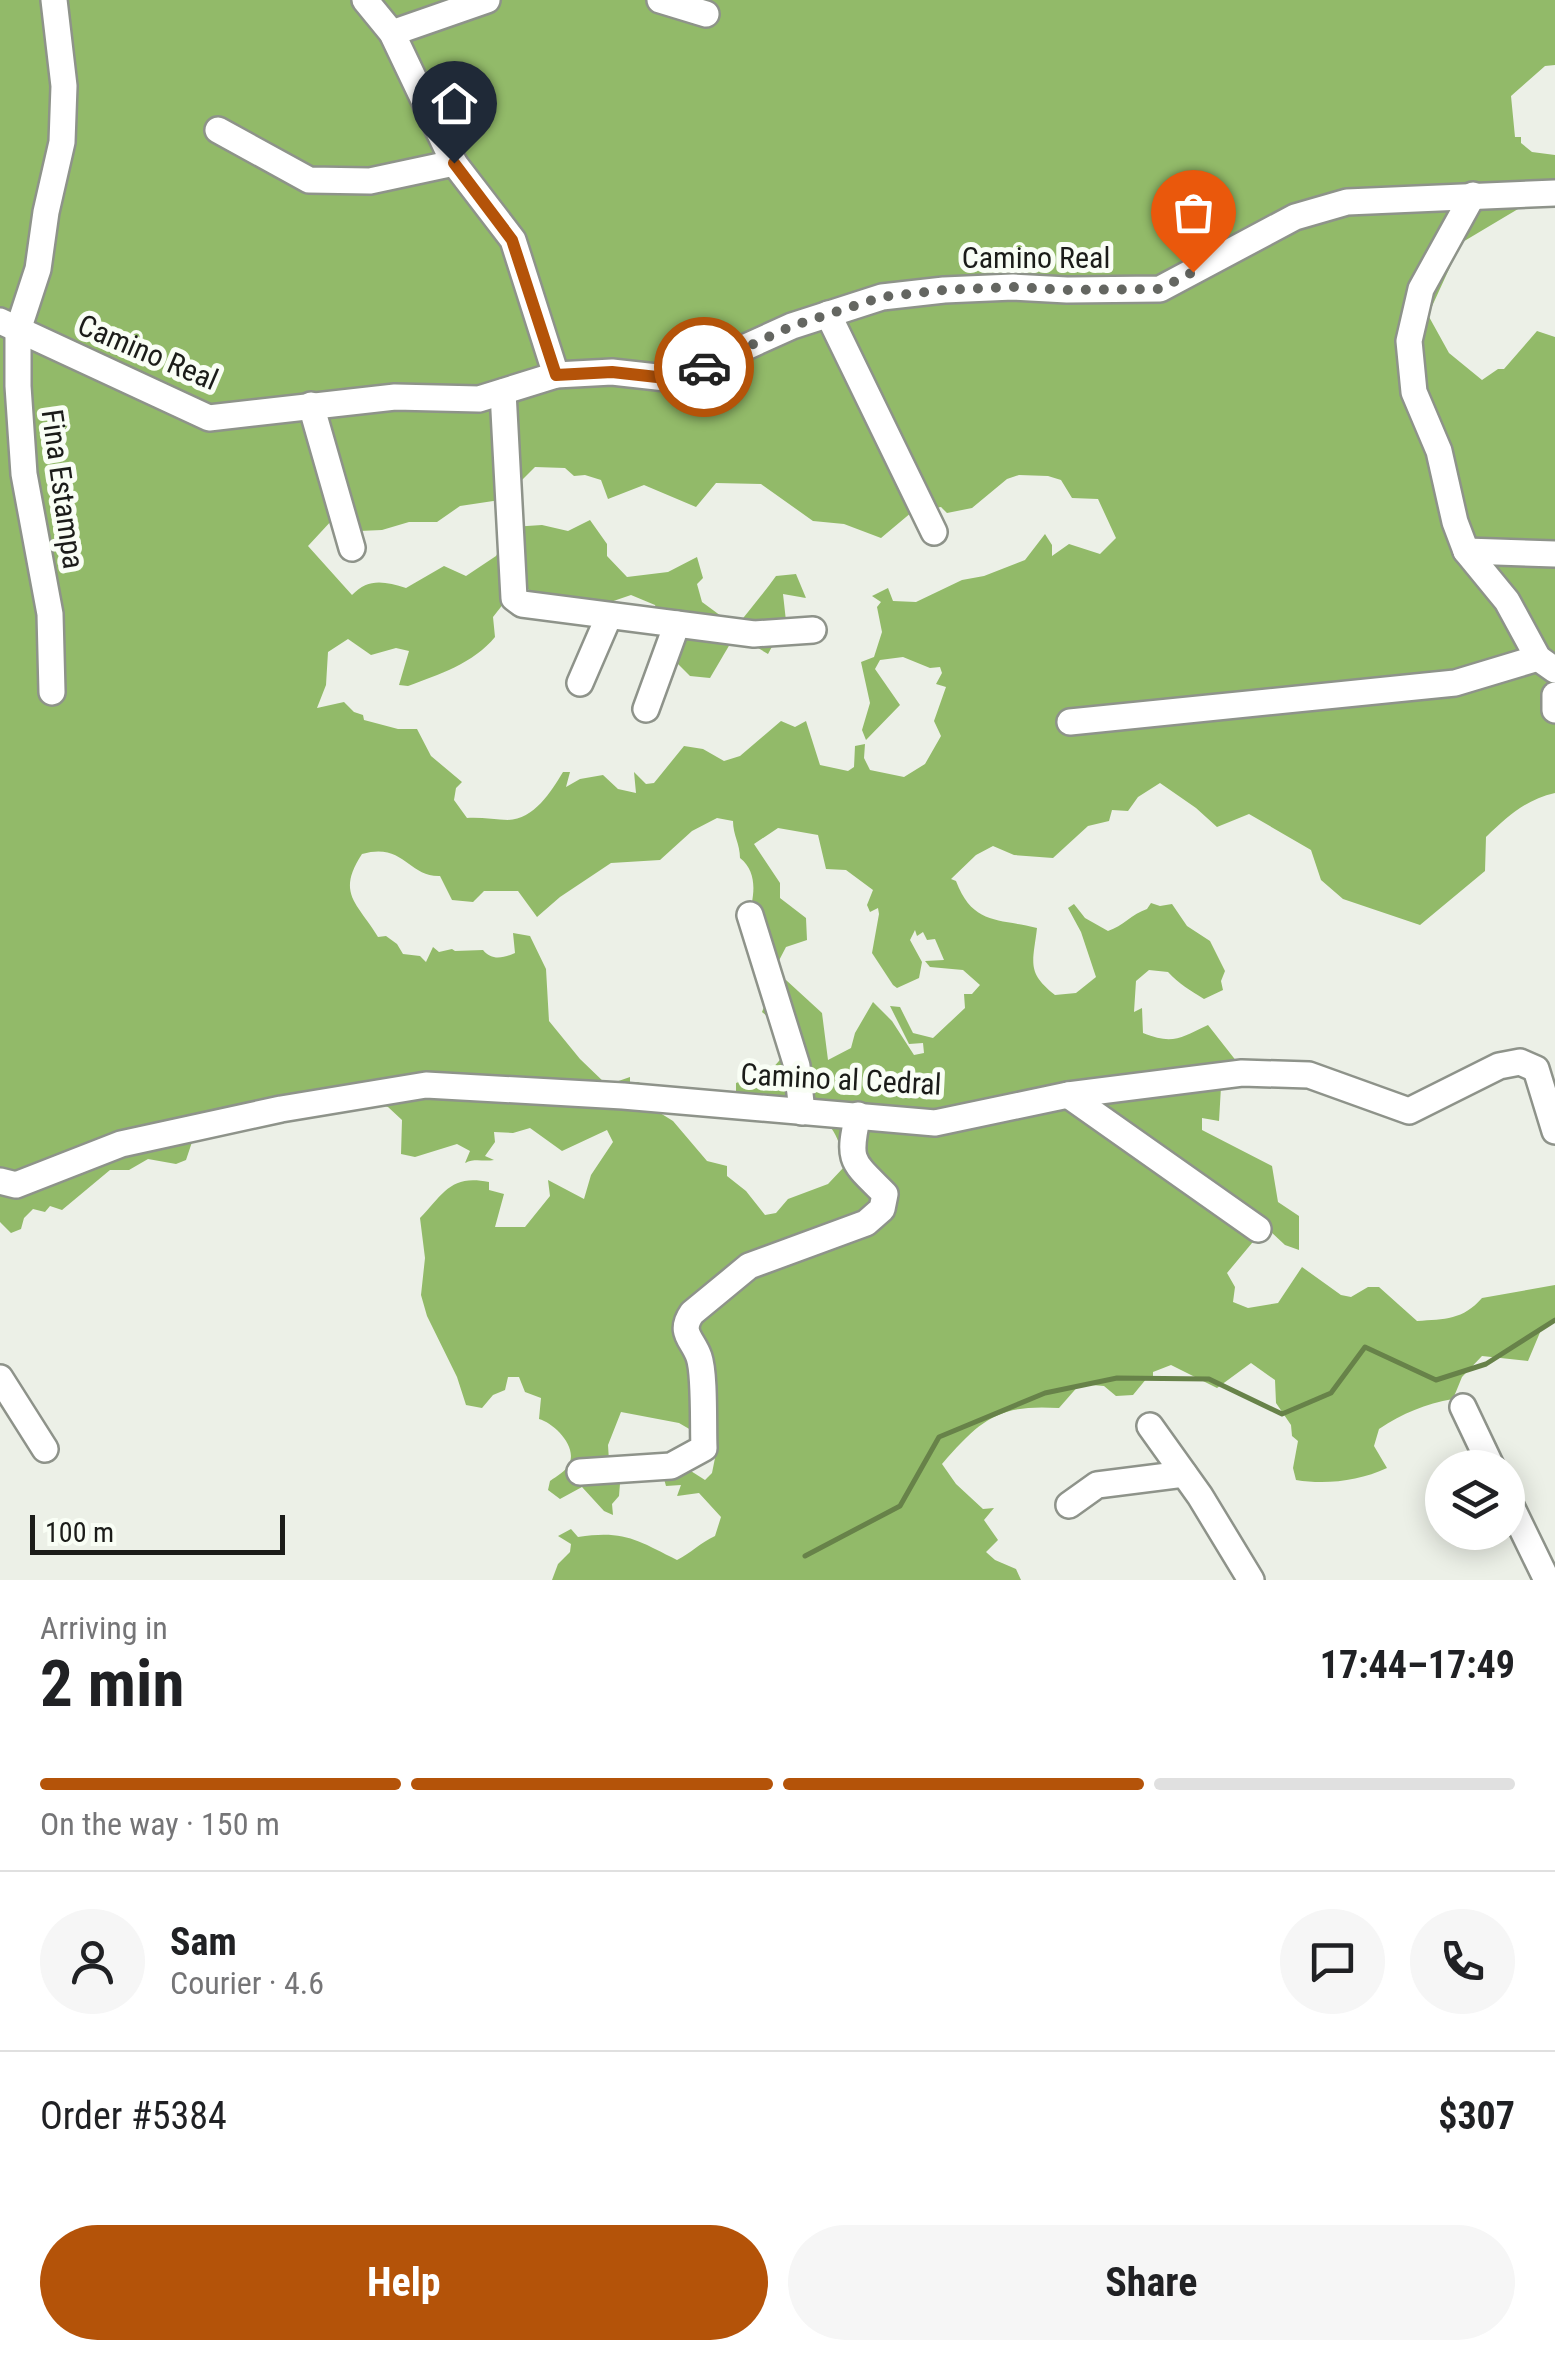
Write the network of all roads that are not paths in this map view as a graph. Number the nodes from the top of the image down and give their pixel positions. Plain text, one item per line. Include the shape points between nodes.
1 (54, 0) edge
2 (365, 0) edge
3 (486, 0) edge
4 (660, 0) edge
5 (706, 14) dead end
6 (392, 32) junction
7 (218, 130) dead end
8 (454, 163) junction
9 (1555, 192) edge
10 (1473, 195) junction
11 (828, 314) junction
12 (9, 325) edge
13 (556, 375) junction
14 (503, 392) junction
15 (310, 405) junction
16 (934, 532) dead end
17 (352, 548) dead end
18 (1466, 551) junction
19 (1555, 554) edge
20 (610, 616) junction
21 (678, 624) junction
22 (813, 630) dead end
23 (1547, 664) edge
24 (580, 683) dead end
25 (52, 692) dead end
26 (1555, 695) edge
27 (646, 710) dead end
28 (1555, 710) edge
29 (1070, 722) dead end
30 (750, 915) dead end
31 (1068, 1095) junction
32 (802, 1112) junction
33 (858, 1115) junction
34 (1555, 1131) edge
35 (0, 1180) edge
36 (1258, 1229) dead end
37 (0, 1378) edge
38 (1463, 1407) dead end
39 (1150, 1426) dead end
40 (45, 1449) dead end
41 (1483, 1450) edge
42 (580, 1472) dead end
43 (1184, 1474) junction
44 (1069, 1505) dead end
45 (1525, 1535) edge
46 (1251, 1580) edge
47 (1547, 1580) edge

1 - 12 street, Fina Estampa via 64,86 62,142 38,269
2 - 6 street
3 - 6 street
4 - 5 street
6 - 8 street
7 - 8 street via 309,180 370,181
8 - 13 street via 512,240
9 - 10 street, Camino Real
10 - 11 street, Camino Real via 1347,202 1294,217 1160,289 944,290 882,297
10 - 18 street via 1421,289 1409,340 1414,392 1440,451
11 - 13 street, Camino Real via 675,379
11 - 16 street
12 - 15 street, Camino Real via 210,418
12 - 25 street, Fina Estampa via 24,474 50,614
13 - 14 street, Camino Real
14 - 15 street, Camino Real via 479,399
14 - 20 street via 514,598
15 - 17 street
18 - 19 street
18 - 23 street
20 - 21 street
20 - 24 street
21 - 22 street via 754,634
21 - 27 street
23 - 29 street via 1455,682
26 - 28 street
30 - 32 street via 797,1066
31 - 33 street, Camino al Cedral via 935,1122
31 - 34 street, Camino al Cedral via 1242,1072 1309,1075 1409,1111 1520,1062 1536,1069
31 - 36 street
32 - 33 street, Camino al Cedral
32 - 35 street, Camino al Cedral via 426,1086 281,1108 121,1144 16,1185
33 - 42 street via 850,1149 856,1166 885,1194 882,1209 866,1223 749,1266 685,1323 699,1356 704,1448 671,1466
37 - 40 street
38 - 41 street
39 - 43 street
43 - 44 street via 1098,1485
43 - 46 street
45 - 47 street

